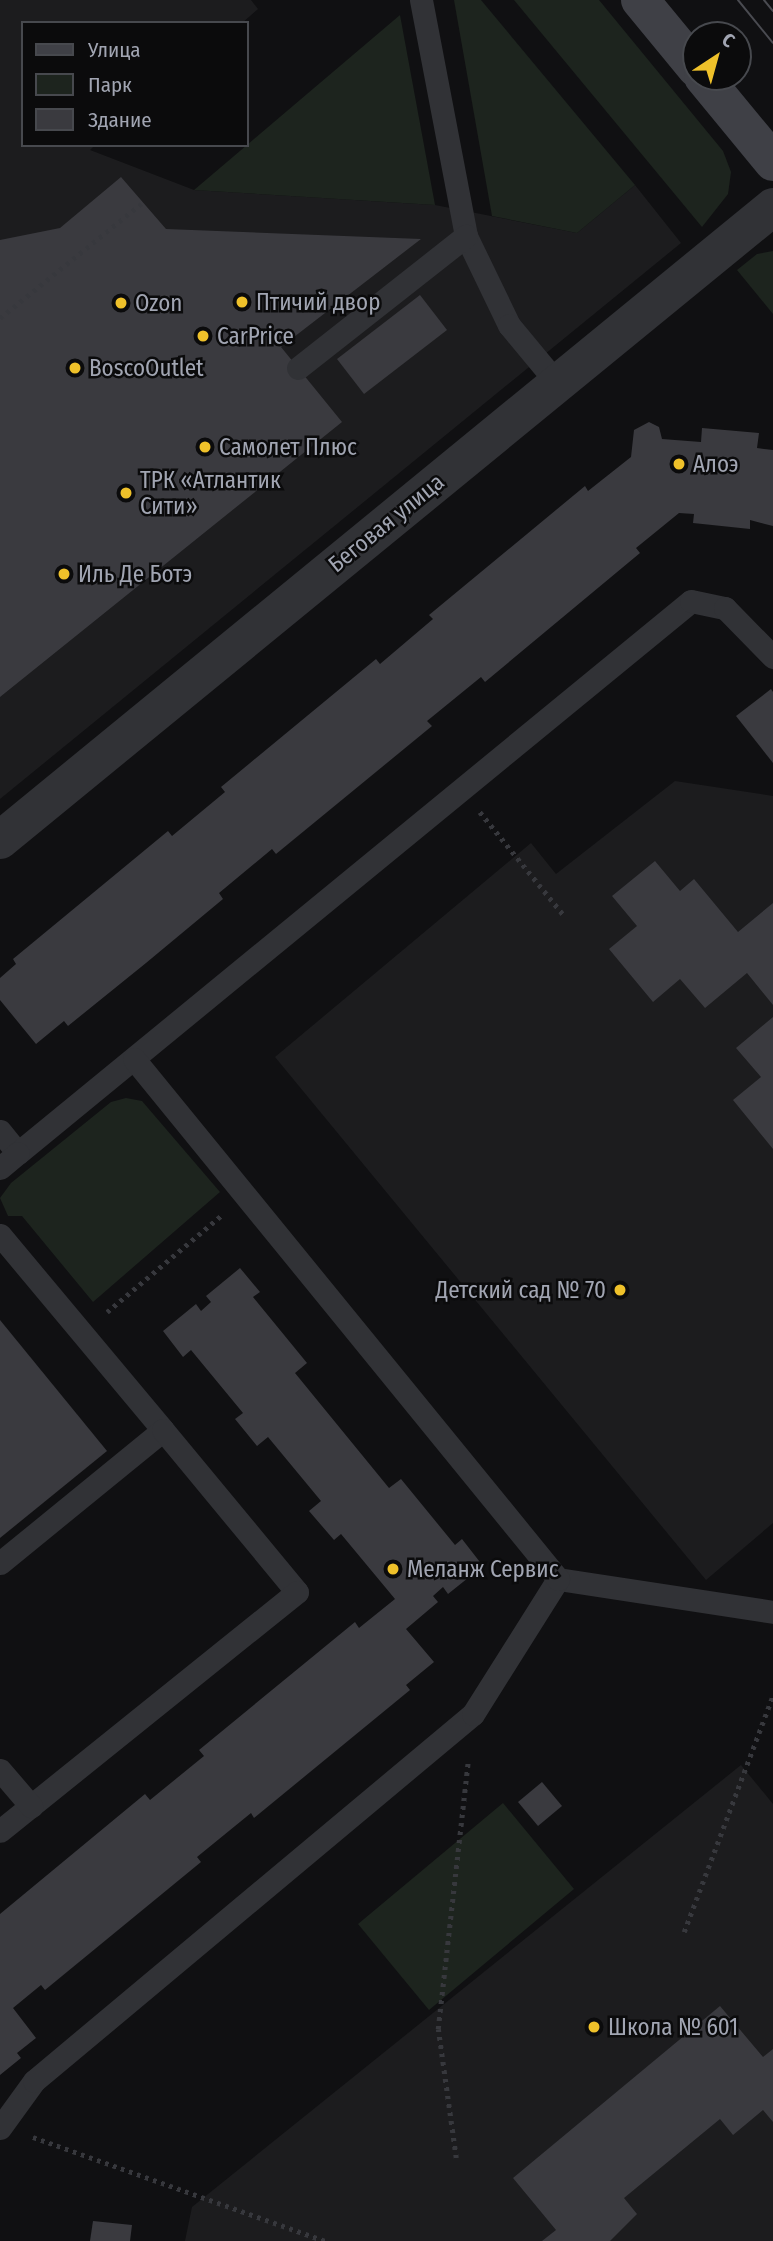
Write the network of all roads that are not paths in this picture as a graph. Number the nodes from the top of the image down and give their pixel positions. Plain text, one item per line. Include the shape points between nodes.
1 (421, 0) edge
2 (640, 0) edge
3 (682, 51) edge
4 (715, 91) edge
5 (773, 162) edge
6 (773, 207) edge
7 (466, 236) junction
8 (298, 368) dead end
9 (556, 383) junction
10 (773, 657) edge
11 (0, 840) edge
12 (134, 1059) junction
13 (0, 1131) edge
14 (18, 1153) junction
15 (0, 1168) edge
16 (0, 1236) edge
17 (163, 1430) junction
18 (0, 1563) edge
19 (558, 1578) junction
20 (773, 1612) edge
21 (0, 1770) edge
22 (31, 1806) junction
23 (0, 1831) edge
24 (0, 2128) edge

1 - 7 lane
2 - 3 main road
4 - 5 main road
6 - 9 street, Беговая улица
7 - 8 lane
7 - 9 lane via 509,326
9 - 11 street, Беговая улица
10 - 12 lane via 725,608 691,601
12 - 14 lane
12 - 19 lane
13 - 14 lane
14 - 15 lane
16 - 17 lane
17 - 18 lane
17 - 22 lane via 297,1592
19 - 20 lane
19 - 24 lane via 473,1714 34,2081
21 - 22 lane
22 - 23 lane

